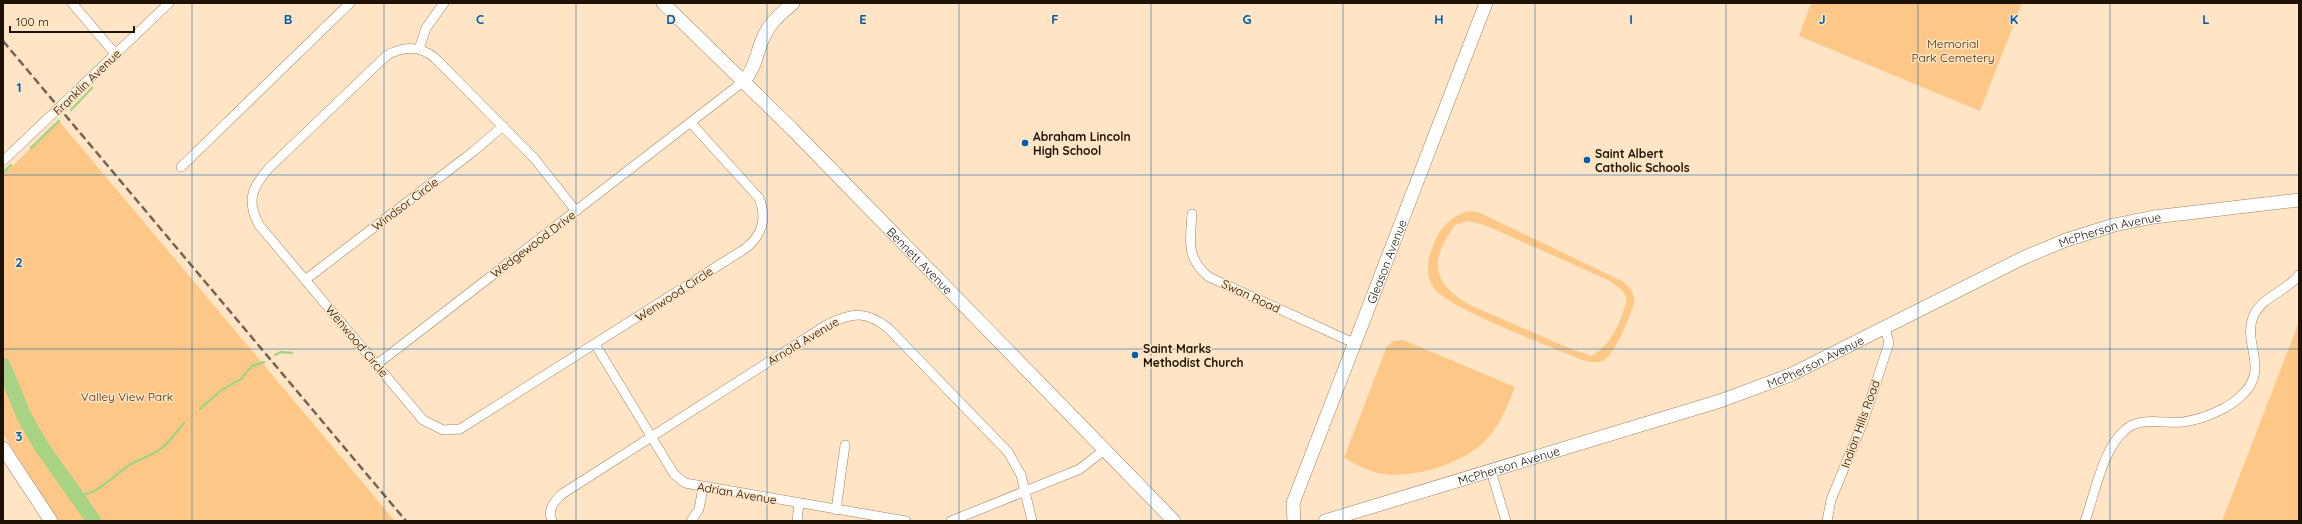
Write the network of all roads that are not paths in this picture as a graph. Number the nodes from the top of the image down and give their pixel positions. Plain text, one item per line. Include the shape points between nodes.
1 (72, 3) edge
2 (169, 3) edge
3 (350, 3) edge
4 (444, 3) edge
5 (1486, 3) edge
6 (666, 4) edge
7 (787, 4) edge
8 (419, 49) junction
9 (116, 55) junction
10 (744, 81) junction
11 (691, 123) junction
12 (503, 126) junction
13 (4, 160) dead end
14 (181, 167) dead end
15 (2299, 200) edge
16 (576, 211) junction
17 (1192, 214) dead end
18 (2299, 275) edge
19 (305, 280) junction
20 (1885, 327) junction
21 (595, 344) junction
22 (1356, 344) junction
23 (376, 365) junction
24 (651, 437) junction
25 (845, 445) dead end
26 (3, 448) edge
27 (1104, 450) junction
28 (1491, 471) junction
29 (703, 488) junction
30 (1025, 492) junction
31 (800, 504) junction
32 (836, 510) junction
33 (51, 521) edge
34 (552, 521) edge
35 (691, 521) edge
36 (797, 521) edge
37 (906, 521) edge
38 (951, 521) edge
39 (1032, 521) edge
40 (1174, 521) edge
41 (1294, 521) edge
42 (1325, 521) edge
43 (1506, 521) edge
44 (1826, 521) edge
45 (2085, 521) edge

1 - 9 street
2 - 9 street, Franklin Avenue
3 - 14 street
4 - 8 street via 426,28
5 - 22 main road, Gleason Avenue
6 - 10 main road, Bennett Avenue
7 - 10 main road via 763,38 754,68
8 - 12 street via 435,58
8 - 19 street, Wenwood Circle via 406,48 386,56 269,168 255,186 251,201 253,215
9 - 13 street, Franklin Avenue
10 - 11 street, Wedgewood Drive
10 - 27 main road, Bennett Avenue
11 - 16 street, Wedgewood Drive
11 - 21 street, Wenwood Circle via 759,198 763,209 762,228 746,248
12 - 16 street via 534,158
12 - 19 street, Windsor Circle
15 - 20 main road, McPherson Avenue via 2178,213 2114,225 2087,233 2023,258
16 - 23 street, Wedgewood Drive
17 - 22 street, Swan Road via 1191,251 1199,270 1209,277
18 - 45 street via 2292,283 2265,300 2253,316 2250,328 2255,372 2245,393 2229,405 2201,418 2183,422 2144,422 2124,431 2116,441 2093,492
19 - 23 street, Wenwood Circle
20 - 28 main road, McPherson Avenue via 1762,386 1716,403
20 - 44 street, Indian Hills Road via 1889,343 1863,422 1830,500
21 - 23 street, Wenwood Circle via 468,425 450,431 434,427 424,420
21 - 24 street, Adrian Avenue
22 - 41 main road, Gleason Avenue via 1293,503
24 - 29 street, Adrian Avenue via 678,478 685,483
24 - 30 street, Arnold Avenue via 828,324 848,315 861,315 878,320 888,328 1008,452 1016,465
24 - 34 street, Arnold Avenue via 562,494 550,510
25 - 32 street
26 - 33 main road
27 - 30 street via 1091,463 1080,469
27 - 40 main road, Bennett Avenue
28 - 42 main road, McPherson Avenue
28 - 43 street
29 - 31 street, Adrian Avenue
29 - 35 street via 699,509
30 - 38 street
30 - 39 street, Arnold Avenue
31 - 32 street, Adrian Avenue
31 - 36 street
32 - 37 street, Adrian Avenue

